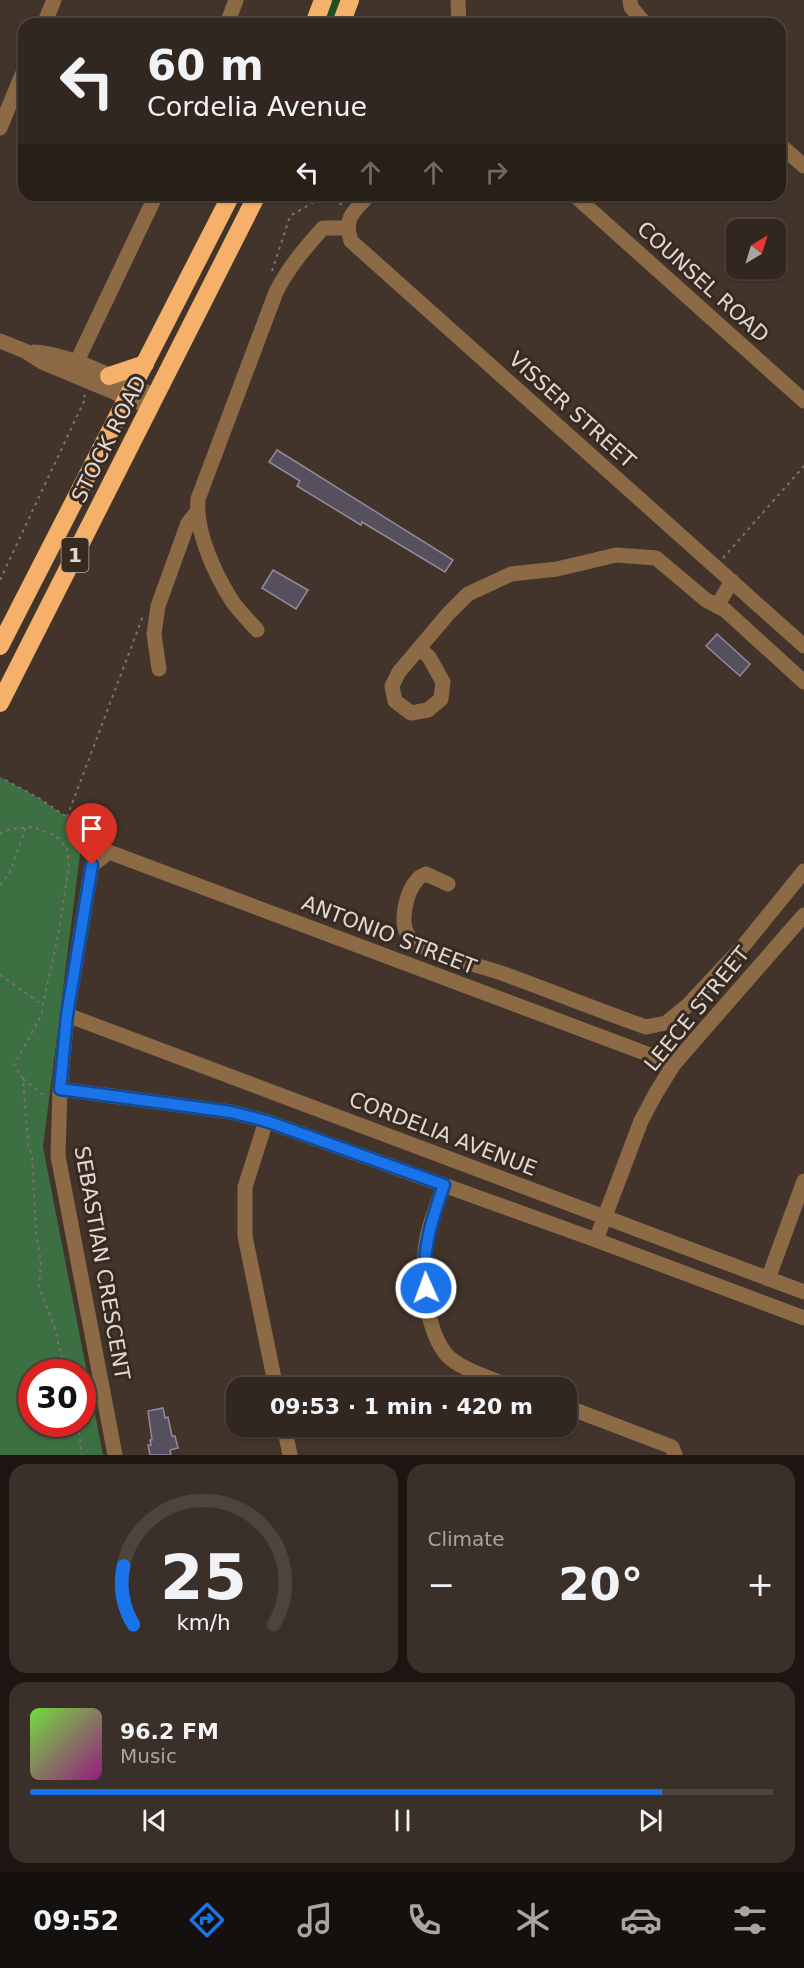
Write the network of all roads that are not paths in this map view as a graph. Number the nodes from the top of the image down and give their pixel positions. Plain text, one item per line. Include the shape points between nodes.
1 (54, 0) edge
2 (236, 0) edge
3 (323, 0) edge
4 (350, 0) edge
5 (458, 0) edge
6 (630, 0) edge
7 (46, 18) edge
8 (229, 18) edge
9 (316, 18) edge
10 (343, 18) edge
11 (459, 18) edge
12 (640, 18) edge
13 (18, 84) edge
14 (0, 128) edge
15 (786, 150) edge
16 (804, 166) edge
17 (153, 201) edge
18 (228, 201) edge
19 (254, 201) edge
20 (364, 201) edge
21 (581, 201) edge
22 (347, 228) junction
23 (0, 341) edge
24 (146, 364) junction
25 (74, 368) junction
26 (109, 376) junction
27 (131, 392) junction
28 (804, 401) edge
29 (153, 402) junction
30 (197, 512) junction
31 (732, 581) junction
32 (717, 606) junction
33 (257, 630) dead end
34 (804, 645) edge
35 (0, 646) edge
36 (420, 649) dead end
37 (159, 669) dead end
38 (804, 682) edge
39 (0, 703) edge
40 (92, 865) joint
41 (804, 871) edge
42 (448, 884) dead end
43 (804, 915) edge
44 (67, 1015) junction
45 (674, 1064) junction
46 (55, 1094) junction
47 (266, 1121) junction
48 (804, 1181) edge
49 (444, 1185) junction
50 (605, 1217) junction
51 (596, 1240) junction
52 (768, 1279) junction
53 (804, 1292) edge
54 (804, 1318) edge
55 (274, 1377) edge
56 (487, 1377) edge
57 (577, 1411) edge
58 (286, 1437) edge
59 (115, 1455) edge
60 (290, 1455) edge
61 (675, 1455) edge

1 - 7 street
2 - 8 street
3 - 9 highway
4 - 10 highway
5 - 11 street
6 - 12 street
13 - 14 street
15 - 16 street
17 - 25 street
18 - 24 highway, STOCK ROAD / 1
19 - 29 highway, STOCK ROAD / 1
20 - 22 street via 349,219
21 - 28 street, COUNSEL ROAD
22 - 30 street via 323,228 283,278 198,499
22 - 31 street, VISSER STREET via 351,241
23 - 25 street via 25,351 43,352
24 - 26 highway
24 - 27 highway, STOCK ROAD / 1
25 - 26 street
25 - 27 street
26 - 27 street
27 - 29 street
27 - 35 highway, STOCK ROAD / 1
29 - 39 highway, STOCK ROAD / 1
30 - 33 street via 215,571 233,602
30 - 37 street via 188,523 158,606 154,634
31 - 32 street
31 - 34 street, VISSER STREET
32 - 36 street via 656,558 616,555 558,569 511,574 468,594
32 - 38 street
40 - 44 street, SEBASTIAN CRESCENT
40 - 45 street, ANTONIO STREET via 109,852
41 - 42 street via 744,945 688,1005 666,1023 646,1027 422,947 409,938 404,913 418,879 426,874
43 - 45 street, LEECE STREET
44 - 46 street, SEBASTIAN CRESCENT
44 - 50 street, CORDELIA AVENUE
45 - 50 street, LEECE STREET via 641,1121
46 - 47 street via 231,1112
46 - 59 street, SEBASTIAN CRESCENT via 58,1156
47 - 49 street
47 - 55 street via 245,1187 245,1236
48 - 52 street
49 - 51 street
49 - 56 street via 429,1230 423,1270 431,1322 446,1354
50 - 51 street, LEECE STREET
50 - 52 street, CORDELIA AVENUE
51 - 54 street
52 - 53 street, CORDELIA AVENUE
57 - 61 street via 672,1447
58 - 60 street

